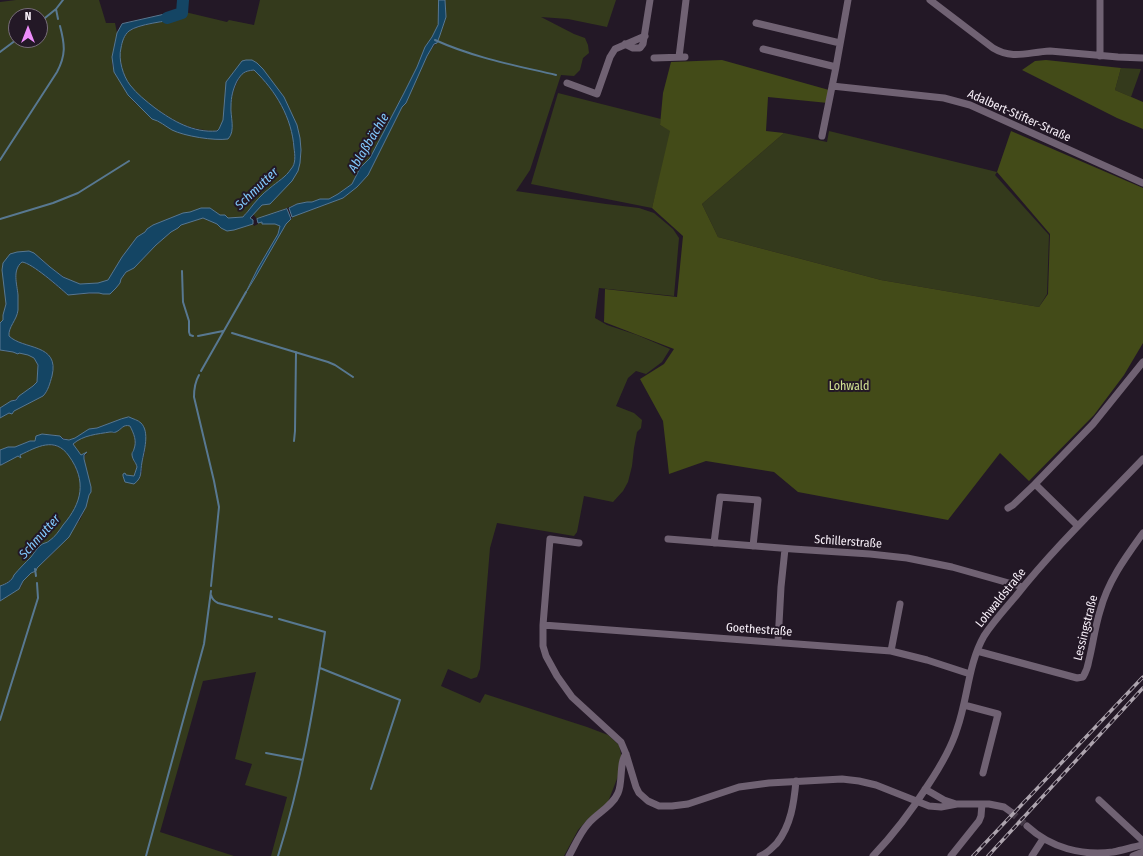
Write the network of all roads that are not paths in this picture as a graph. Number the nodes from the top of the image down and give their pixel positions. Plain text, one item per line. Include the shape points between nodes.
1 (650, 0) edge
2 (686, 0) edge
3 (848, 0) edge
4 (930, 0) edge
5 (1100, 0) edge
6 (756, 23) dead end
7 (840, 43) junction
8 (763, 49) dead end
9 (1100, 56) junction
10 (654, 58) dead end
11 (1143, 58) edge
12 (836, 67) junction
13 (567, 83) dead end
14 (832, 86) junction
15 (822, 136) dead end
16 (1143, 183) edge
17 (1143, 362) edge
18 (1143, 458) edge
19 (1035, 484) junction
20 (1008, 508) dead end
21 (1078, 526) junction
22 (1143, 533) edge
23 (668, 539) dead end
24 (579, 543) dead end
25 (714, 543) junction
26 (753, 546) junction
27 (784, 549) junction
28 (1023, 587) junction
29 (900, 604) dead end
30 (543, 624) junction
31 (778, 642) junction
32 (891, 651) junction
33 (977, 651) junction
34 (970, 674) junction
35 (964, 705) junction
36 (626, 754) junction
37 (983, 773) dead end
38 (796, 781) junction
39 (925, 789) junction
40 (1099, 800) dead end
41 (917, 802) junction
42 (956, 804) junction
43 (982, 804) junction
44 (1011, 812) tunnel mouth
45 (1028, 826) tunnel mouth
46 (1043, 839) junction
47 (1143, 840) edge
48 (1143, 845) edge
49 (1143, 852) edge
50 (569, 856) edge
51 (760, 856) edge
52 (873, 856) edge
53 (951, 856) edge
54 (1032, 856) edge
55 (1133, 856) edge

1 - 13 street via 645,36 614,49 597,94
2 - 10 street via 682,57
3 - 7 street
4 - 9 street via 1000,52 1016,55 1057,52
5 - 9 street
6 - 7 street
7 - 12 street
8 - 12 street
9 - 11 street
12 - 14 street
14 - 15 street
14 - 16 street, Adalbert-Stifter-Straße via 944,98 970,106
17 - 19 street via 1093,424
18 - 21 street, Lohwaldstraße
19 - 20 street
19 - 21 street
21 - 28 street, Lohwaldstraße
22 - 33 street, Lessingstraße via 1120,565 1108,588 1099,612 1083,678
23 - 25 street, Schillerstraße
24 - 30 street via 550,539
25 - 26 street, Schillerstraße
25 - 26 street via 720,497 738,498 758,500
26 - 27 street, Schillerstraße
27 - 28 street, Schillerstraße via 907,558 952,567
27 - 31 street
28 - 33 street, Lohwaldstraße via 989,629
29 - 32 street
30 - 31 street, Goethestraße
30 - 36 street via 546,656 557,676 572,697 621,742
31 - 32 street, Goethestraße
32 - 34 street, Goethestraße
33 - 34 street, Lohwaldstraße
34 - 35 street, Lohwaldstraße
35 - 37 street via 998,714
35 - 39 street, Lohwaldstraße via 950,747
36 - 38 street via 639,793 659,806 688,804 739,787
36 - 50 street via 618,794 588,824
38 - 41 street via 842,779 862,782 886,788
38 - 51 street via 792,812 786,829 770,851
39 - 41 street, Lohwaldstraße
39 - 42 street
40 - 47 street
41 - 42 street via 935,807
41 - 52 street, Lohwaldstraße
42 - 43 street
43 - 44 street via 1004,807
43 - 53 street via 979,821
45 - 46 street
46 - 48 street via 1060,847 1086,853 1115,852
46 - 54 street
49 - 55 street

